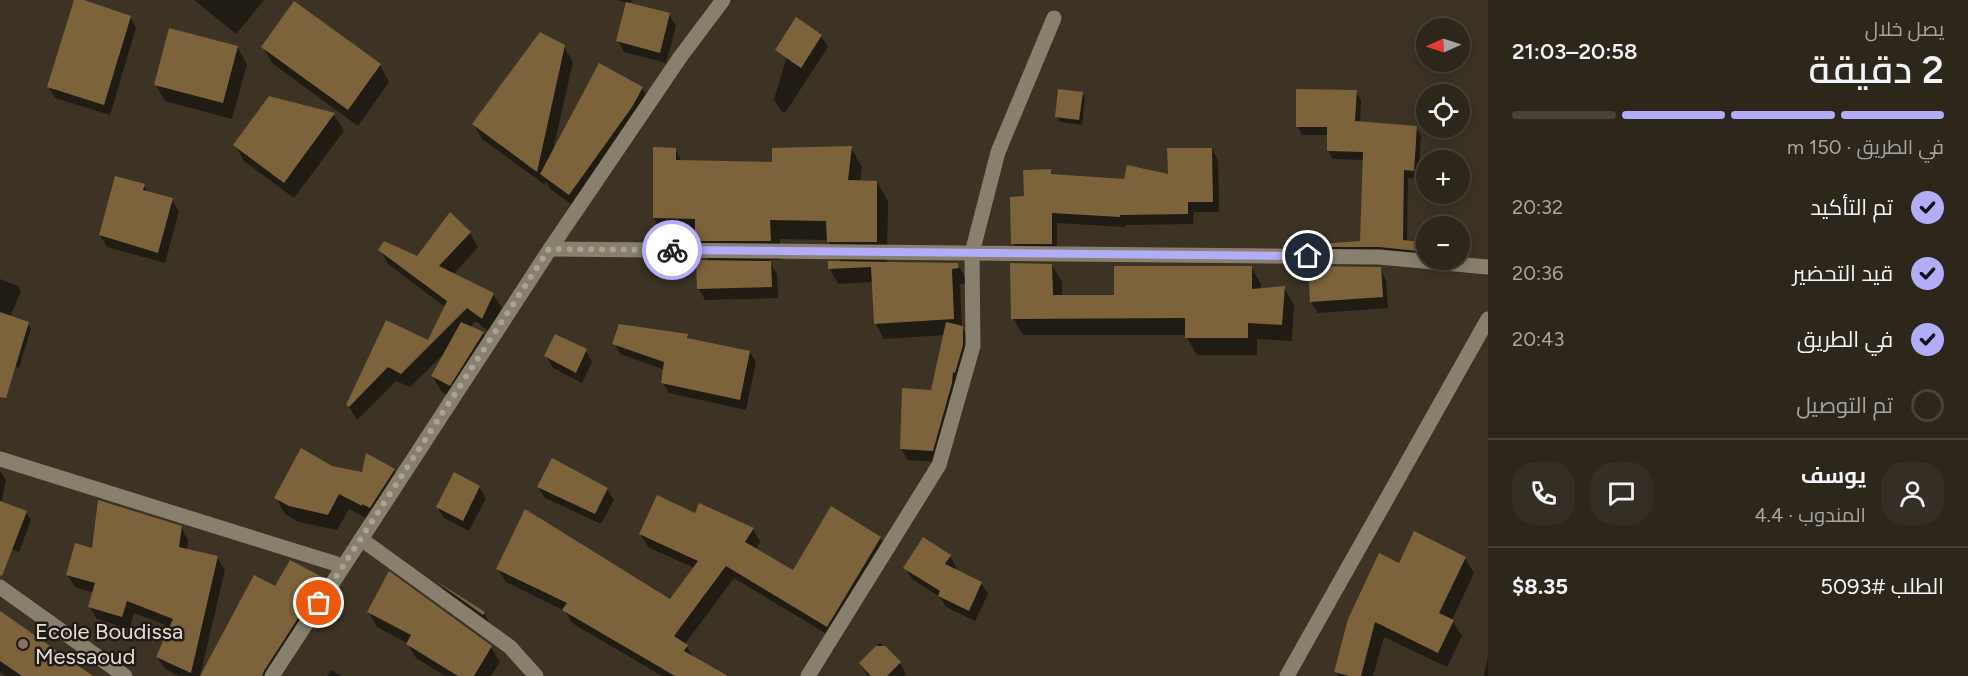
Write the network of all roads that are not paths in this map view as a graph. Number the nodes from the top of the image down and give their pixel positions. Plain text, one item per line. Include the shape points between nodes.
1 (723, 0) edge
2 (1054, 18) dead end
3 (549, 249) junction
4 (972, 253) junction
5 (1488, 267) edge
6 (1488, 319) edge
7 (0, 459) edge
8 (361, 538) junction
9 (343, 566) junction
10 (0, 587) edge
11 (125, 676) edge
12 (272, 676) edge
13 (536, 676) edge
14 (808, 676) edge
15 (1287, 676) edge

1 - 3 street
2 - 4 street via 998,152
3 - 4 street
3 - 8 street
4 - 5 street via 1380,257
4 - 14 street via 973,346 939,465
6 - 15 street
7 - 9 street
8 - 9 street
8 - 13 street via 510,647
9 - 12 street
10 - 11 street

